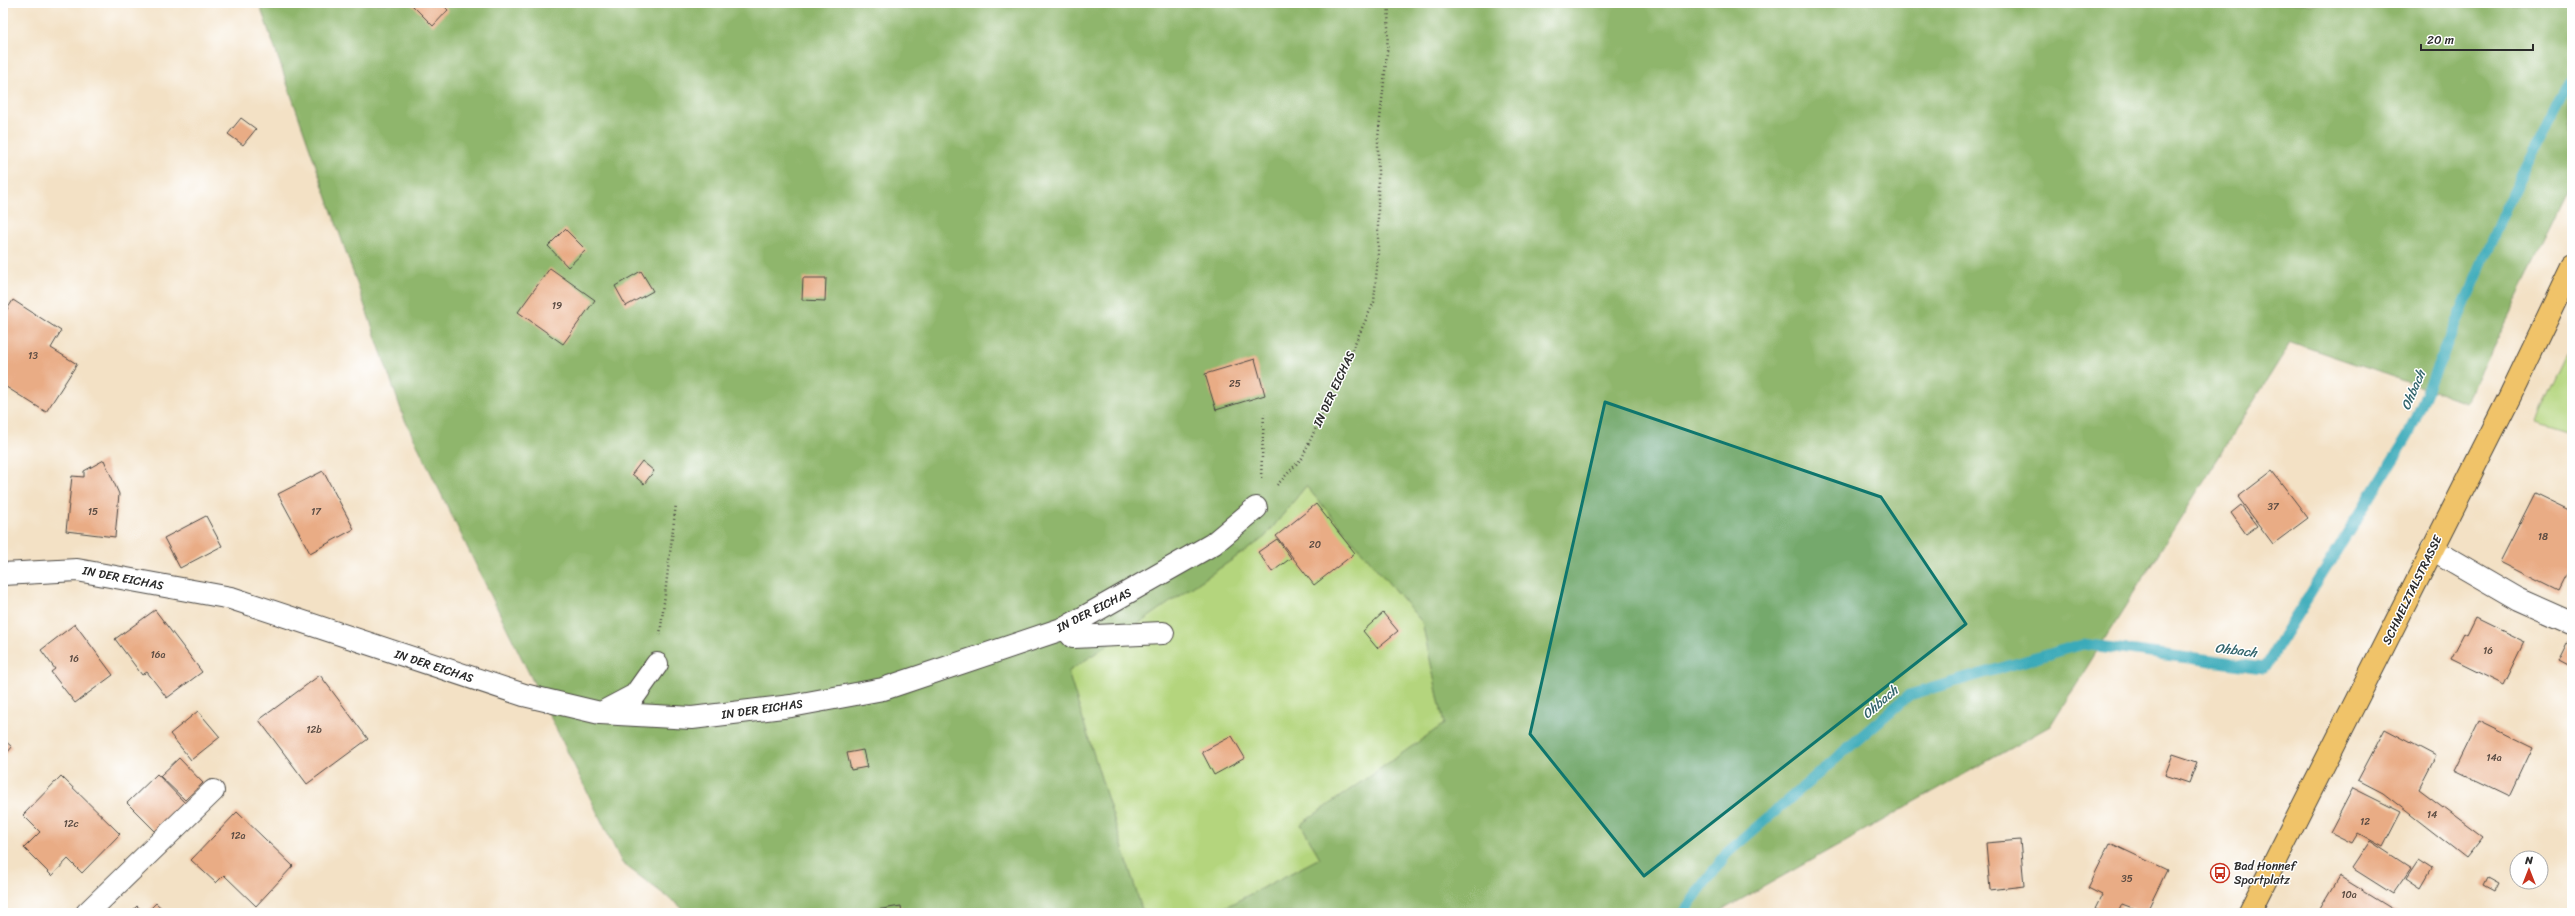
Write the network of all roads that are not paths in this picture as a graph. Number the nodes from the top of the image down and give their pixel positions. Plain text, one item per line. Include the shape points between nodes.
1 (2572, 267) edge
2 (1256, 508) road end
3 (2432, 549) junction
4 (3, 574) edge
5 (2572, 623) edge
6 (1065, 628) junction
7 (1162, 633) dead end
8 (657, 664) road end
9 (600, 713) junction
10 (213, 791) dead end
11 (87, 913) edge
12 (2249, 913) edge

1 - 3 main road, SCHMELZTALSTRASSE
2 - 6 street, IN DER EICHAS via 1213,544
3 - 5 street via 2518,599
3 - 12 main road, SCHMELZTALSTRASSE
4 - 9 street, IN DER EICHAS via 77,570 231,598 524,695
6 - 7 street via 1073,637
6 - 9 street, IN DER EICHAS via 868,692 791,706 692,718
8 - 9 street via 635,695
10 - 11 street

